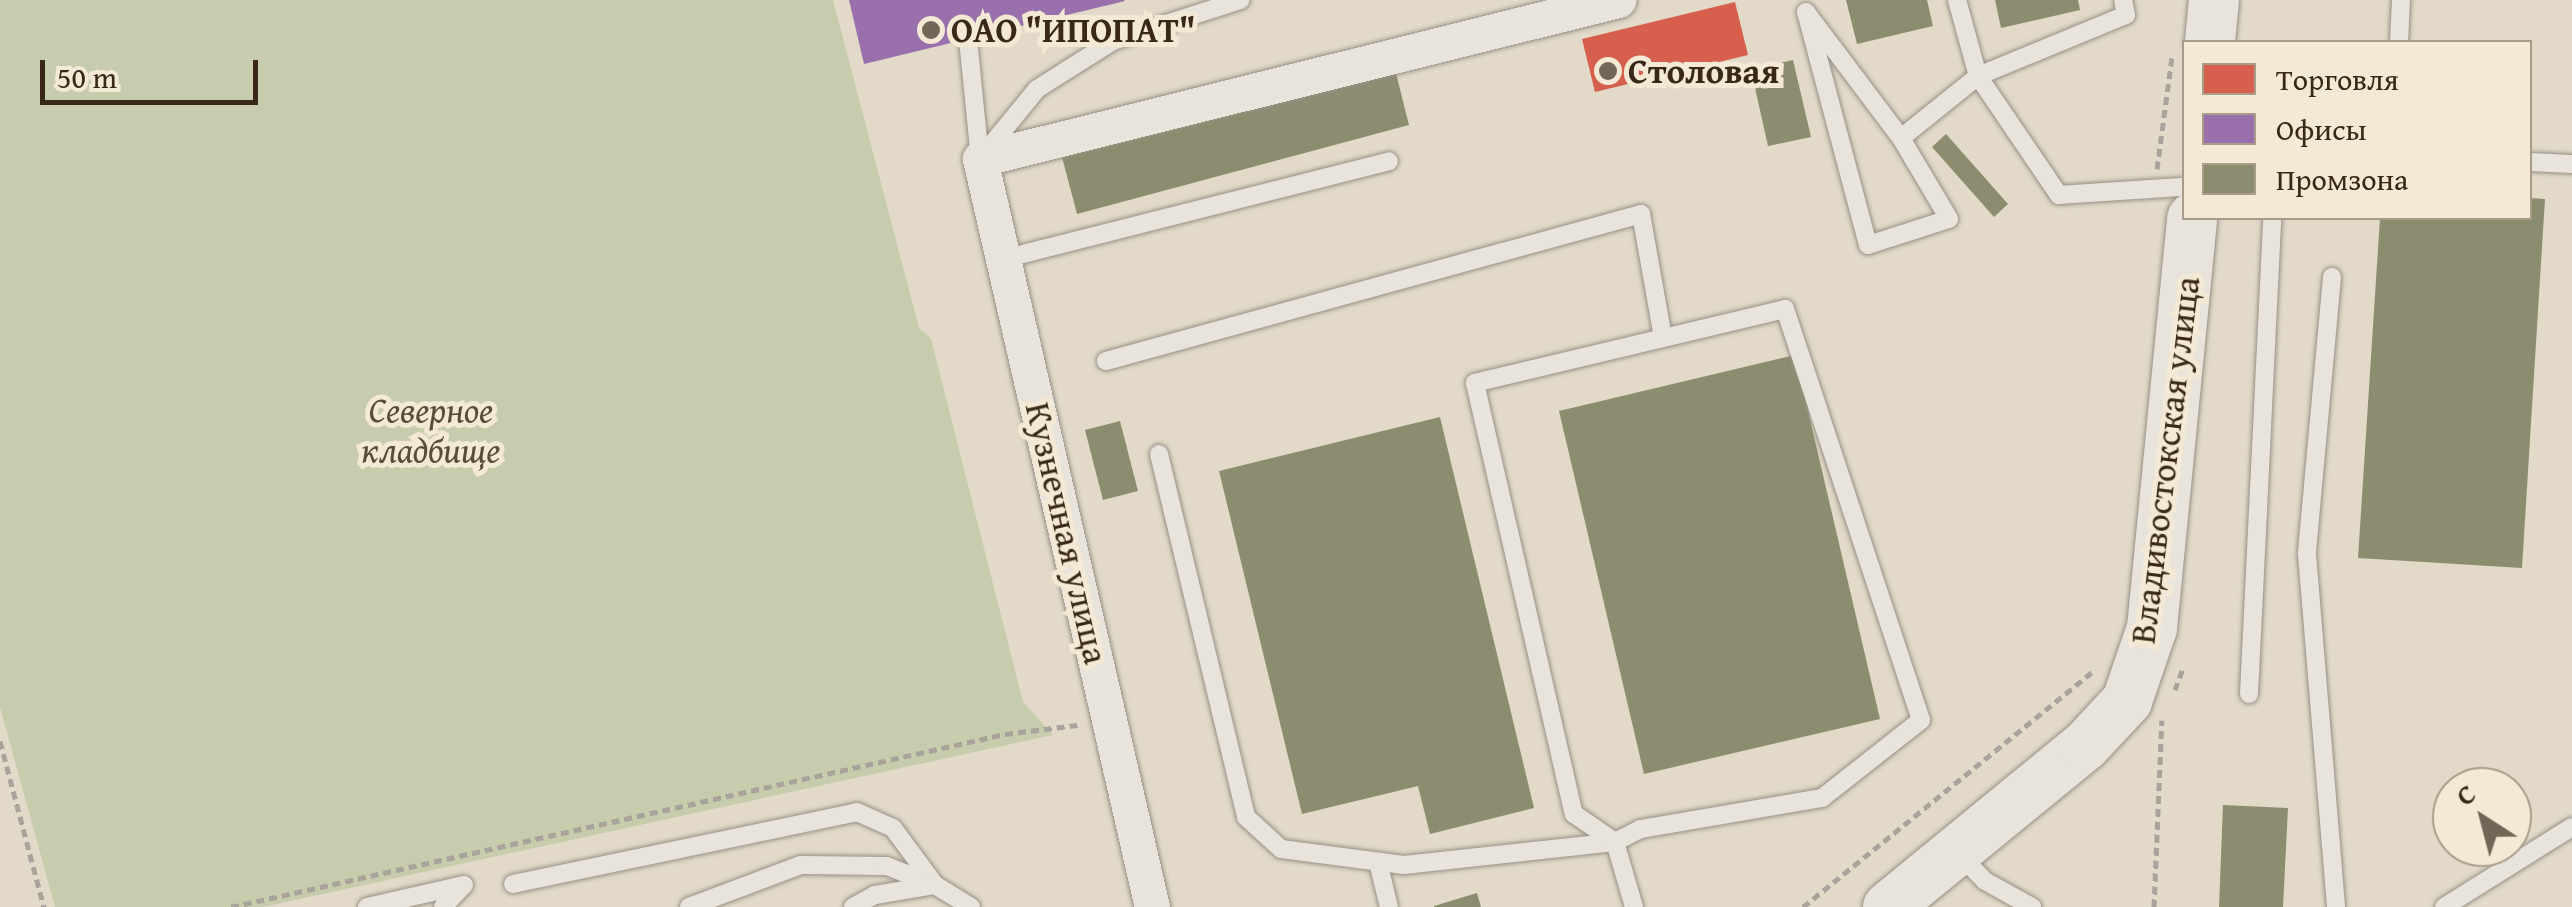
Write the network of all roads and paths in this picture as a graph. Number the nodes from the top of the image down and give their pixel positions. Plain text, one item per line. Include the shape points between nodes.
1 (1241, 0) edge
2 (1618, 0) edge
3 (1957, 0) edge
4 (2123, 0) edge
5 (2214, 0) edge
6 (2401, 0) edge
7 (968, 39) dead end
8 (2194, 40) edge
9 (2398, 40) edge
10 (2182, 62) edge
11 (1978, 76) junction
12 (1900, 138) junction
13 (980, 159) junction
14 (1388, 161) dead end
15 (2532, 162) edge
16 (2572, 164) edge
17 (2174, 204) edge
18 (2272, 220) edge
19 (1003, 259) junction
20 (2332, 277) dead end
21 (1664, 338) junction
22 (1106, 361) dead end
23 (1159, 454) dead end
24 (2131, 692) junction
25 (2249, 694) dead end
26 (1110, 721) junction
27 (0, 741) edge
28 (2572, 828) edge
29 (1614, 842) junction
30 (1956, 852) junction
31 (1378, 862) junction
32 (513, 884) dead end
33 (936, 885) junction
34 (44, 907) edge
35 (231, 907) edge
36 (367, 907) edge
37 (443, 907) edge
38 (688, 907) edge
39 (853, 907) edge
40 (971, 907) edge
41 (1152, 907) edge
42 (1390, 907) edge
43 (1634, 907) edge
44 (1803, 907) edge
45 (1888, 907) edge
46 (2032, 907) edge
47 (2154, 907) edge
48 (2336, 907) edge
49 (2444, 907) edge

1 - 13 lane via 1113,42 1036,89
2 - 13 street
3 - 11 lane
4 - 11 lane via 2126,15
5 - 8 street
6 - 9 lane
7 - 13 lane
10 - 17 path via 2162,96
11 - 12 lane
11 - 17 lane via 2059,196
12 - 12 lane via 1818,28 1806,12 1868,245 1949,218
13 - 19 street, Кузнечная улица
14 - 19 lane
15 - 16 lane
17 - 24 street, Владивостокская улица via 2152,628
18 - 25 lane
19 - 26 street, Кузнечная улица
20 - 48 lane via 2308,554
21 - 22 lane via 1640,214
21 - 29 lane via 1475,383 1574,814
21 - 29 lane via 1785,309 1921,720 1822,798 1640,829
23 - 31 lane via 1246,817 1281,849
24 - 30 street via 2085,746
24 - 44 path
24 - 47 path
26 - 35 path via 1005,734
26 - 41 street, Кузнечная улица
27 - 34 path
28 - 49 lane
29 - 31 lane via 1404,865
29 - 43 lane
30 - 45 street
30 - 46 lane via 1985,880
31 - 42 lane
32 - 33 lane via 857,812 893,828
33 - 38 lane via 886,866 801,865
33 - 39 lane
33 - 40 lane
36 - 37 lane via 464,886

